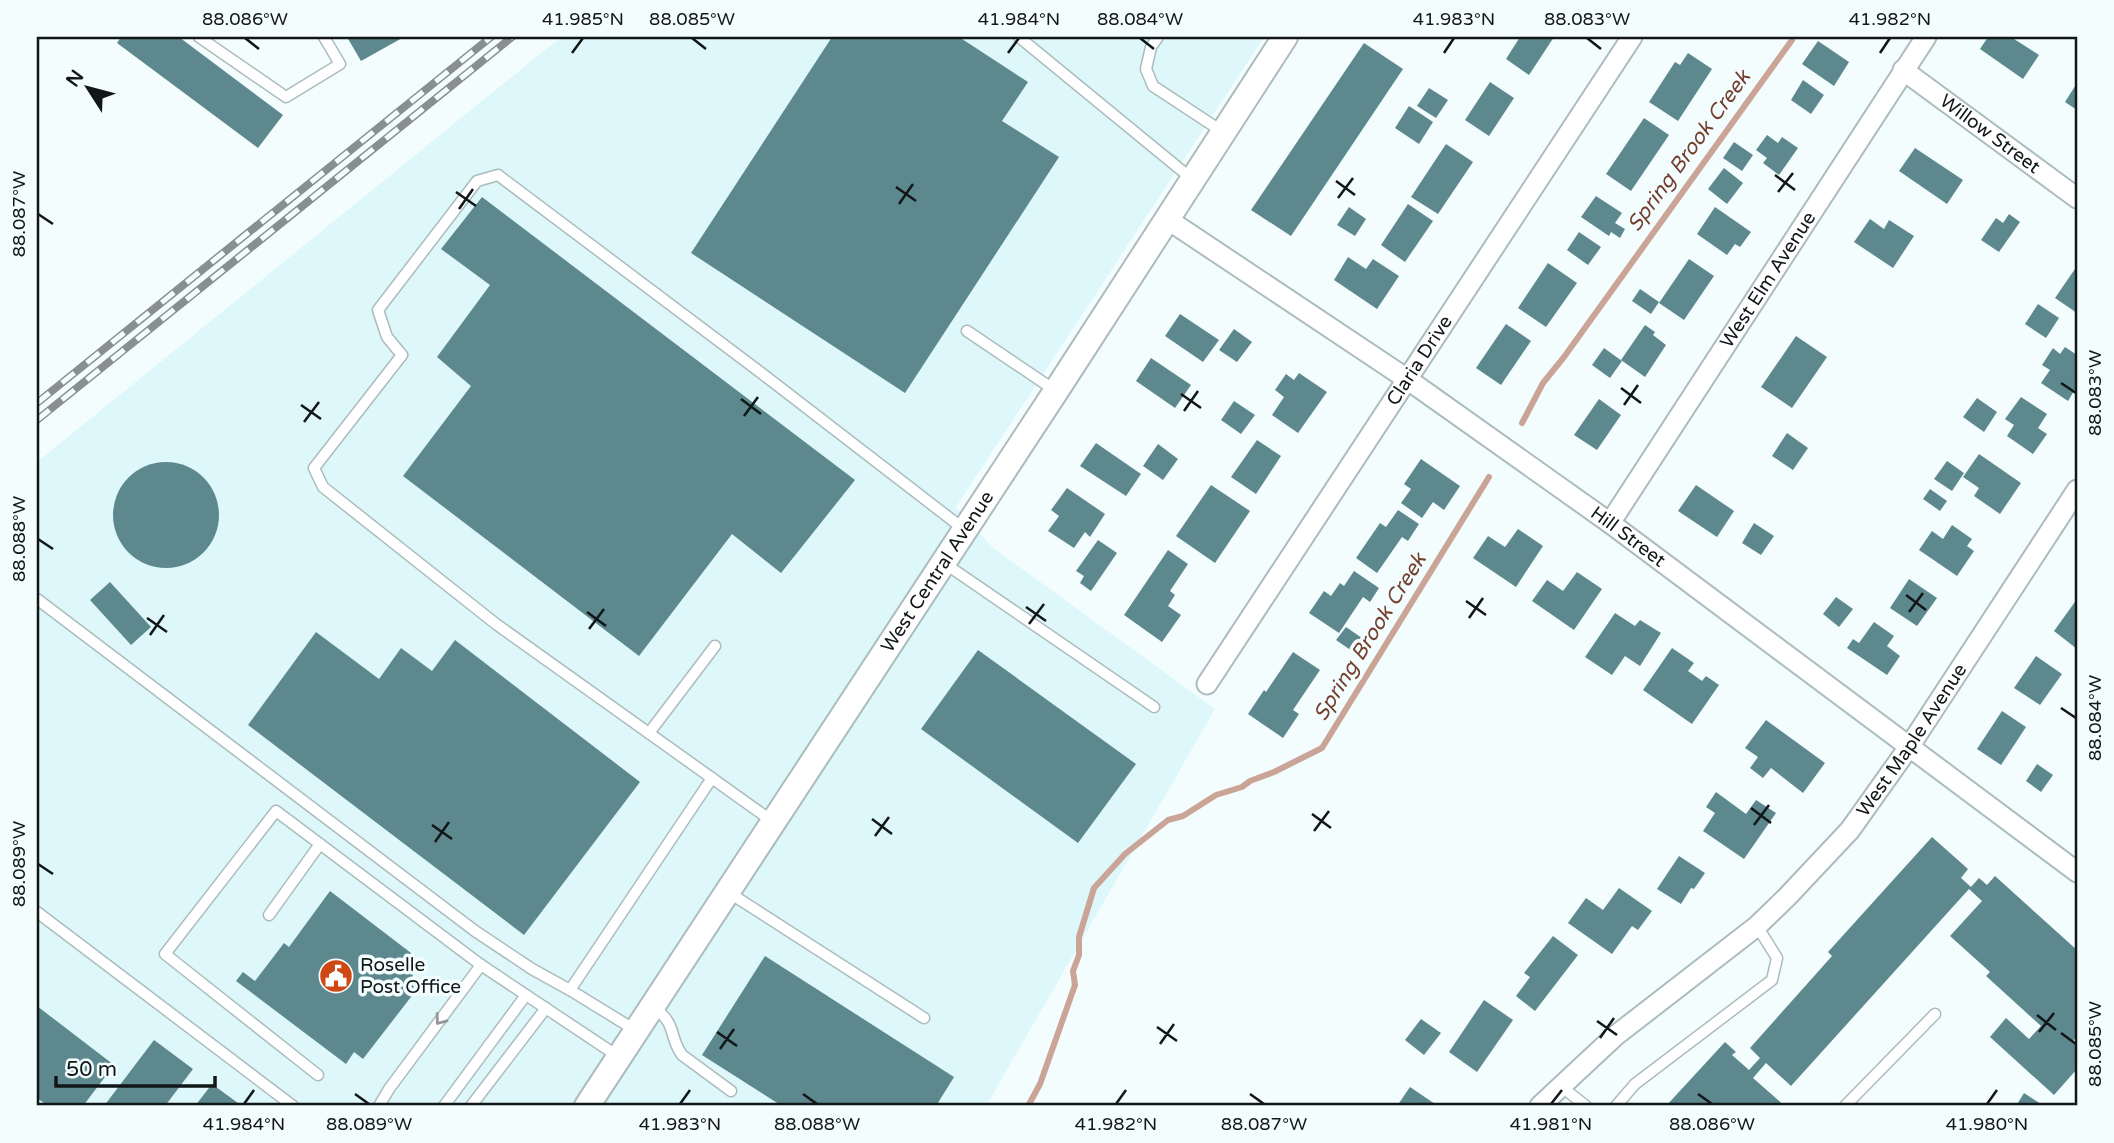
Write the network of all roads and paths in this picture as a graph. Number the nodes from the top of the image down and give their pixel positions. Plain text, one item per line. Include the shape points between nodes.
1 (199, 37) edge
2 (324, 37) edge
3 (1019, 37) edge
4 (1158, 37) edge
5 (1285, 37) edge
6 (1632, 37) edge
7 (1926, 37) edge
8 (1903, 70) junction
9 (1223, 132) junction
10 (1193, 179) junction
11 (2077, 198) edge
12 (1167, 219) junction
13 (967, 331) dead end
14 (1407, 379) junction
15 (1056, 391) junction
16 (2077, 490) edge
17 (1610, 523) junction
18 (965, 530) junction
19 (943, 563) junction
20 (37, 600) edge
21 (715, 646) dead end
22 (1207, 684) dead end
23 (1154, 707) dead end
24 (649, 733) junction
25 (1909, 747) junction
26 (712, 778) junction
27 (774, 822) junction
28 (320, 844) junction
29 (2077, 872) edge
30 (728, 892) junction
31 (37, 912) edge
32 (269, 915) dead end
33 (1757, 926) junction
34 (481, 965) junction
35 (570, 990) junction
36 (526, 995) junction
37 (653, 1006) junction
38 (546, 1008) junction
39 (1935, 1014) dead end
40 (924, 1018) dead end
41 (637, 1031) junction
42 (619, 1057) junction
43 (318, 1075) dead end
44 (1562, 1087) junction
45 (731, 1091) dead end
46 (293, 1106) edge
47 (379, 1106) edge
48 (444, 1106) edge
49 (471, 1106) edge
50 (587, 1106) edge
51 (1540, 1106) edge
52 (1586, 1106) edge
53 (1616, 1106) edge
54 (1845, 1106) edge

1 - 2 lane via 286,97 340,64
3 - 10 lane
4 - 9 lane via 1146,69 1153,86
5 - 9 street, West Central Avenue
6 - 14 street, Claria Drive
7 - 8 street, West Elm Avenue
8 - 11 street, Willow Street
8 - 17 street, West Elm Avenue
9 - 10 street, West Central Avenue
10 - 12 street, West Central Avenue
12 - 14 street, Hill Street
12 - 15 street, West Central Avenue
13 - 15 lane
14 - 17 street, Hill Street
14 - 22 street, Claria Drive
15 - 18 street, West Central Avenue
16 - 25 street, West Maple Avenue
17 - 25 street, Hill Street
18 - 19 street, West Central Avenue
18 - 24 lane via 498,175 477,181 378,310 387,337 402,355 314,468 323,487 496,624
19 - 23 lane
19 - 27 street, West Central Avenue
20 - 35 lane via 475,931
21 - 24 lane
24 - 26 lane
25 - 29 street, Hill Street
25 - 33 street, West Maple Avenue via 1850,830
26 - 27 lane
26 - 35 lane
27 - 30 street, West Central Avenue
28 - 32 lane
28 - 34 lane
28 - 43 lane via 276,811 166,954
30 - 37 street, West Central Avenue
30 - 40 lane
31 - 46 lane
33 - 44 street, West Maple Avenue via 1615,1036
33 - 53 lane via 1777,958 1772,980 1635,1084
34 - 36 lane
34 -> 47 lane
35 - 41 lane
36 - 38 lane
36 - 48 lane
37 - 41 street, West Central Avenue
37 - 45 lane via 667,1017 682,1055
38 - 42 lane
38 - 49 lane
39 - 54 lane
41 - 42 street, West Central Avenue
42 - 50 street, West Central Avenue
44 - 51 street, West Maple Avenue
44 - 52 lane

